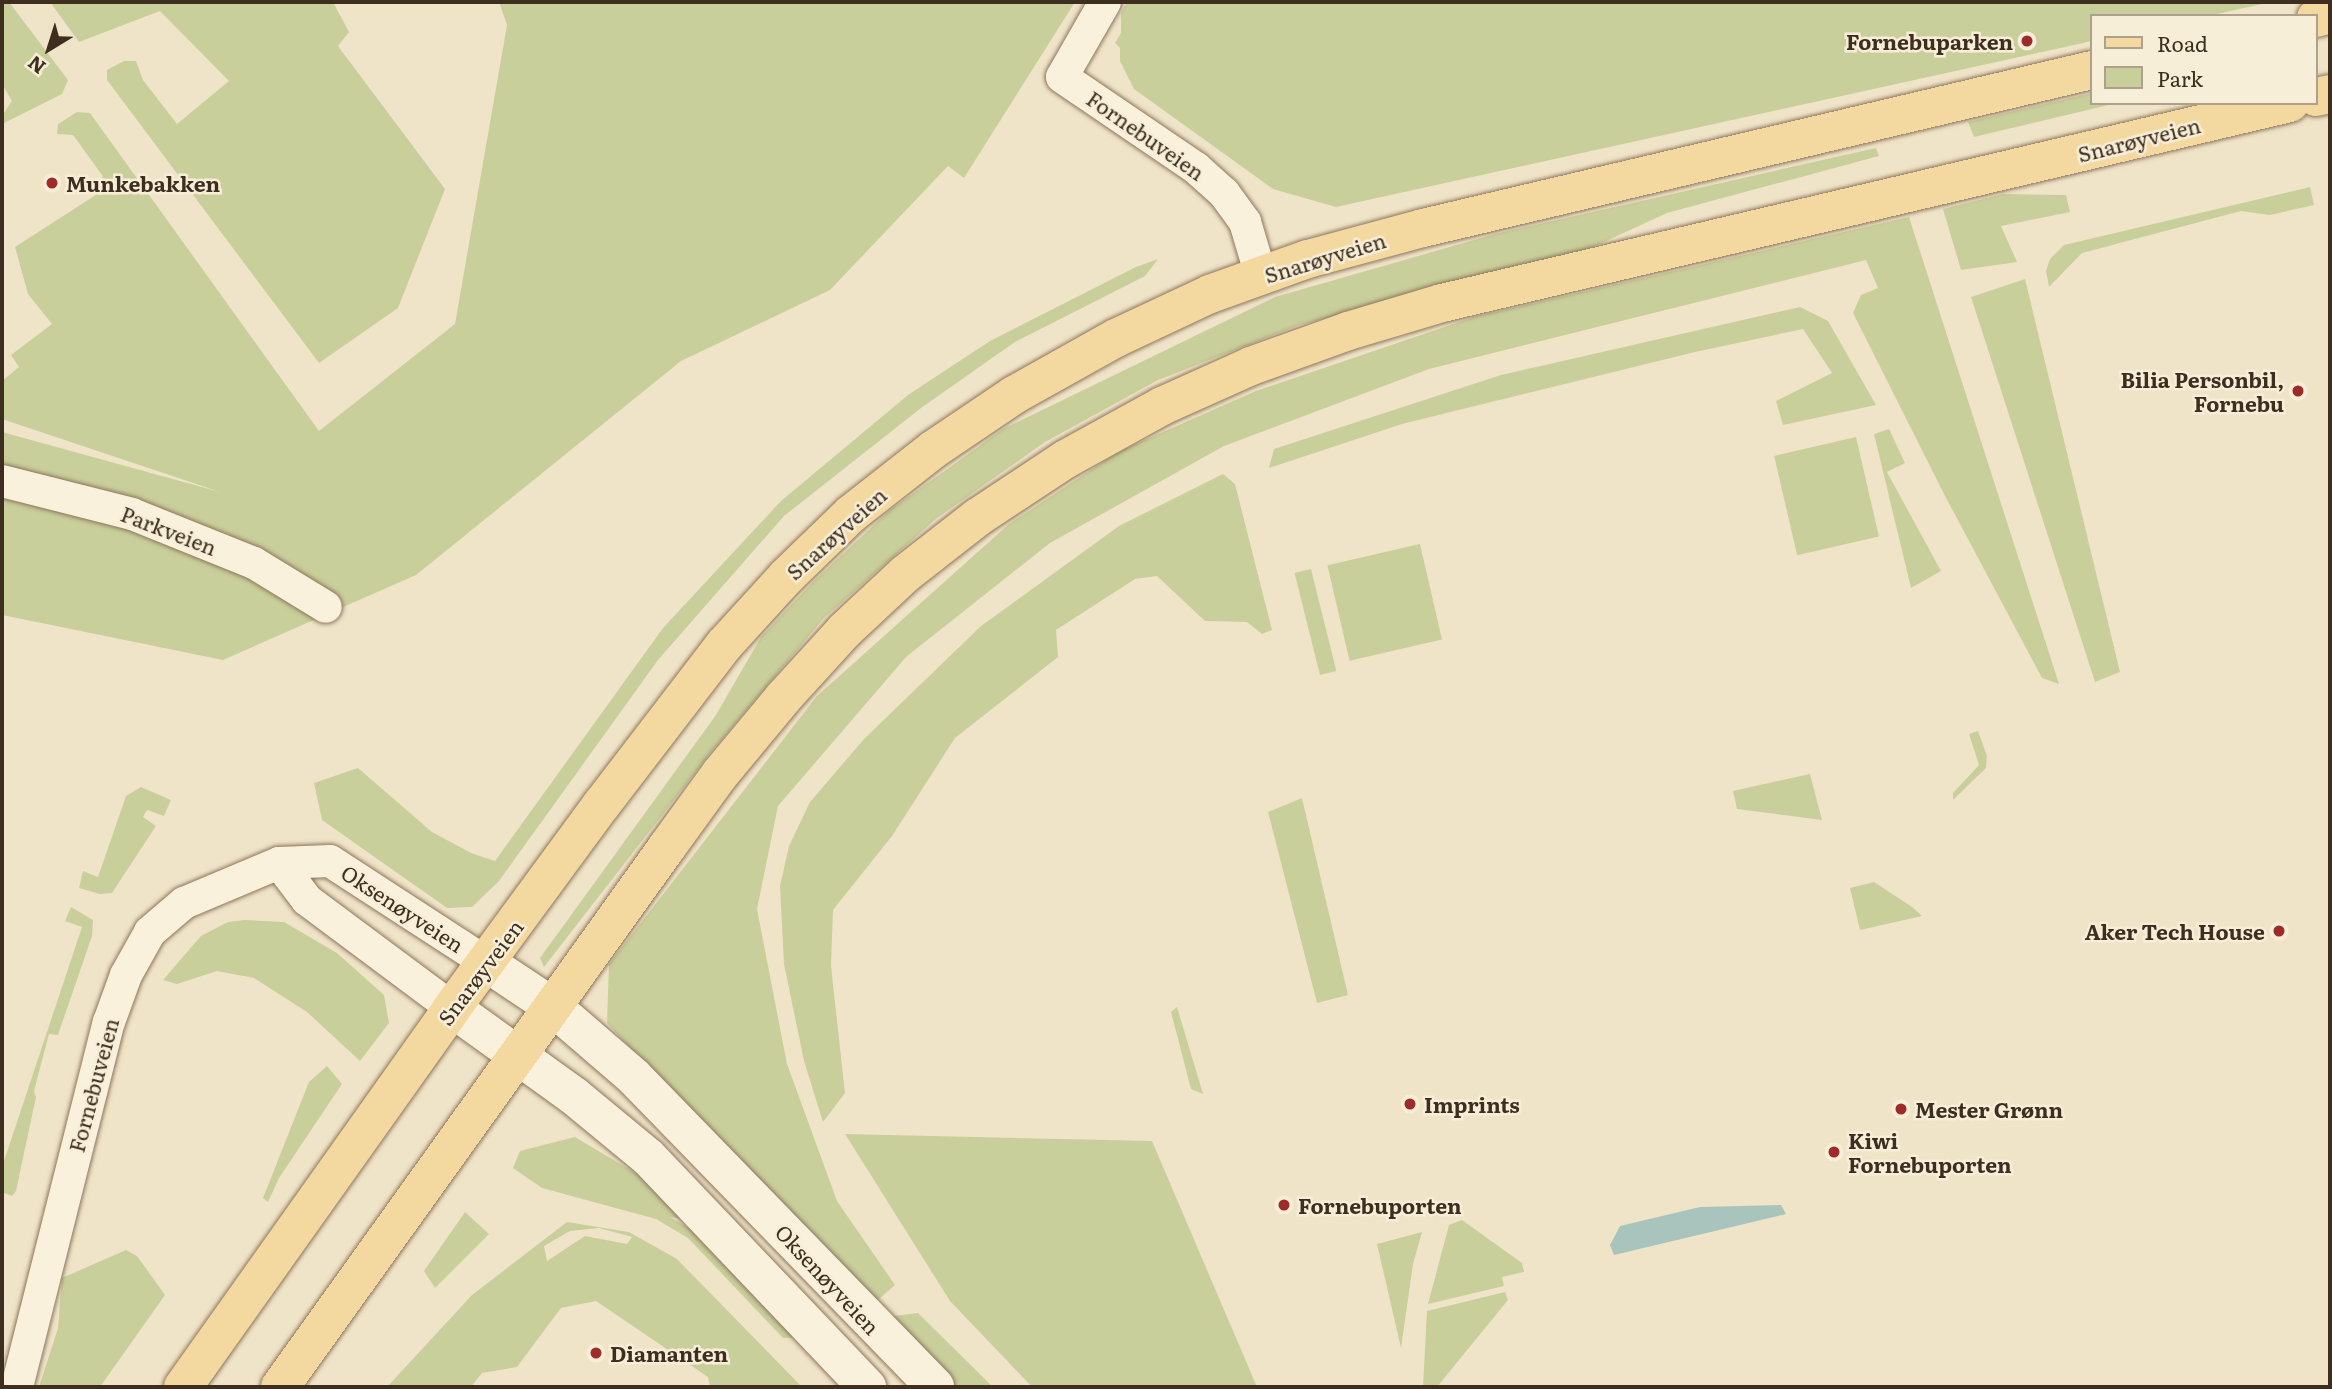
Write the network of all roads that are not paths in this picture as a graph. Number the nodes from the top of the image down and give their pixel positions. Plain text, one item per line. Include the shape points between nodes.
1 (1105, 2) edge
2 (2090, 71) edge
3 (2282, 105) edge
4 (1261, 276) junction
5 (2, 481) edge
6 (326, 607) dead end
7 (279, 863) junction
8 (487, 963) junction
9 (553, 1007) junction
10 (453, 1008) junction
11 (518, 1055) junction
12 (17, 1387) edge
13 (183, 1387) edge
14 (280, 1387) edge
15 (867, 1387) edge
16 (935, 1387) edge

1 - 4 street, Fornebuveien via 1062,77 1196,168 1224,193 1245,222
2 - 4 main road, Snarøyveien via 1423,228
3 - 9 main road, Snarøyveien via 1442,303 1251,366 1162,405 1066,459 978,517 905,574 845,630 720,775
4 - 8 main road, Snarøyveien via 1210,294 1116,338 1014,395 933,449 851,514 724,645
5 - 6 street, Parkveien via 132,514 254,563
7 - 8 street, Oksenøyveien via 330,861
7 - 10 street via 307,900
7 - 12 street, Fornebuveien via 184,903 150,932 126,975 103,1043
8 - 9 street, Oksenøyveien
8 - 10 main road, Snarøyveien
9 - 11 main road
9 - 16 street, Oksenøyveien via 634,1077
10 - 11 street
10 - 13 main road, Snarøyveien
11 - 14 main road
11 - 15 street via 648,1157

